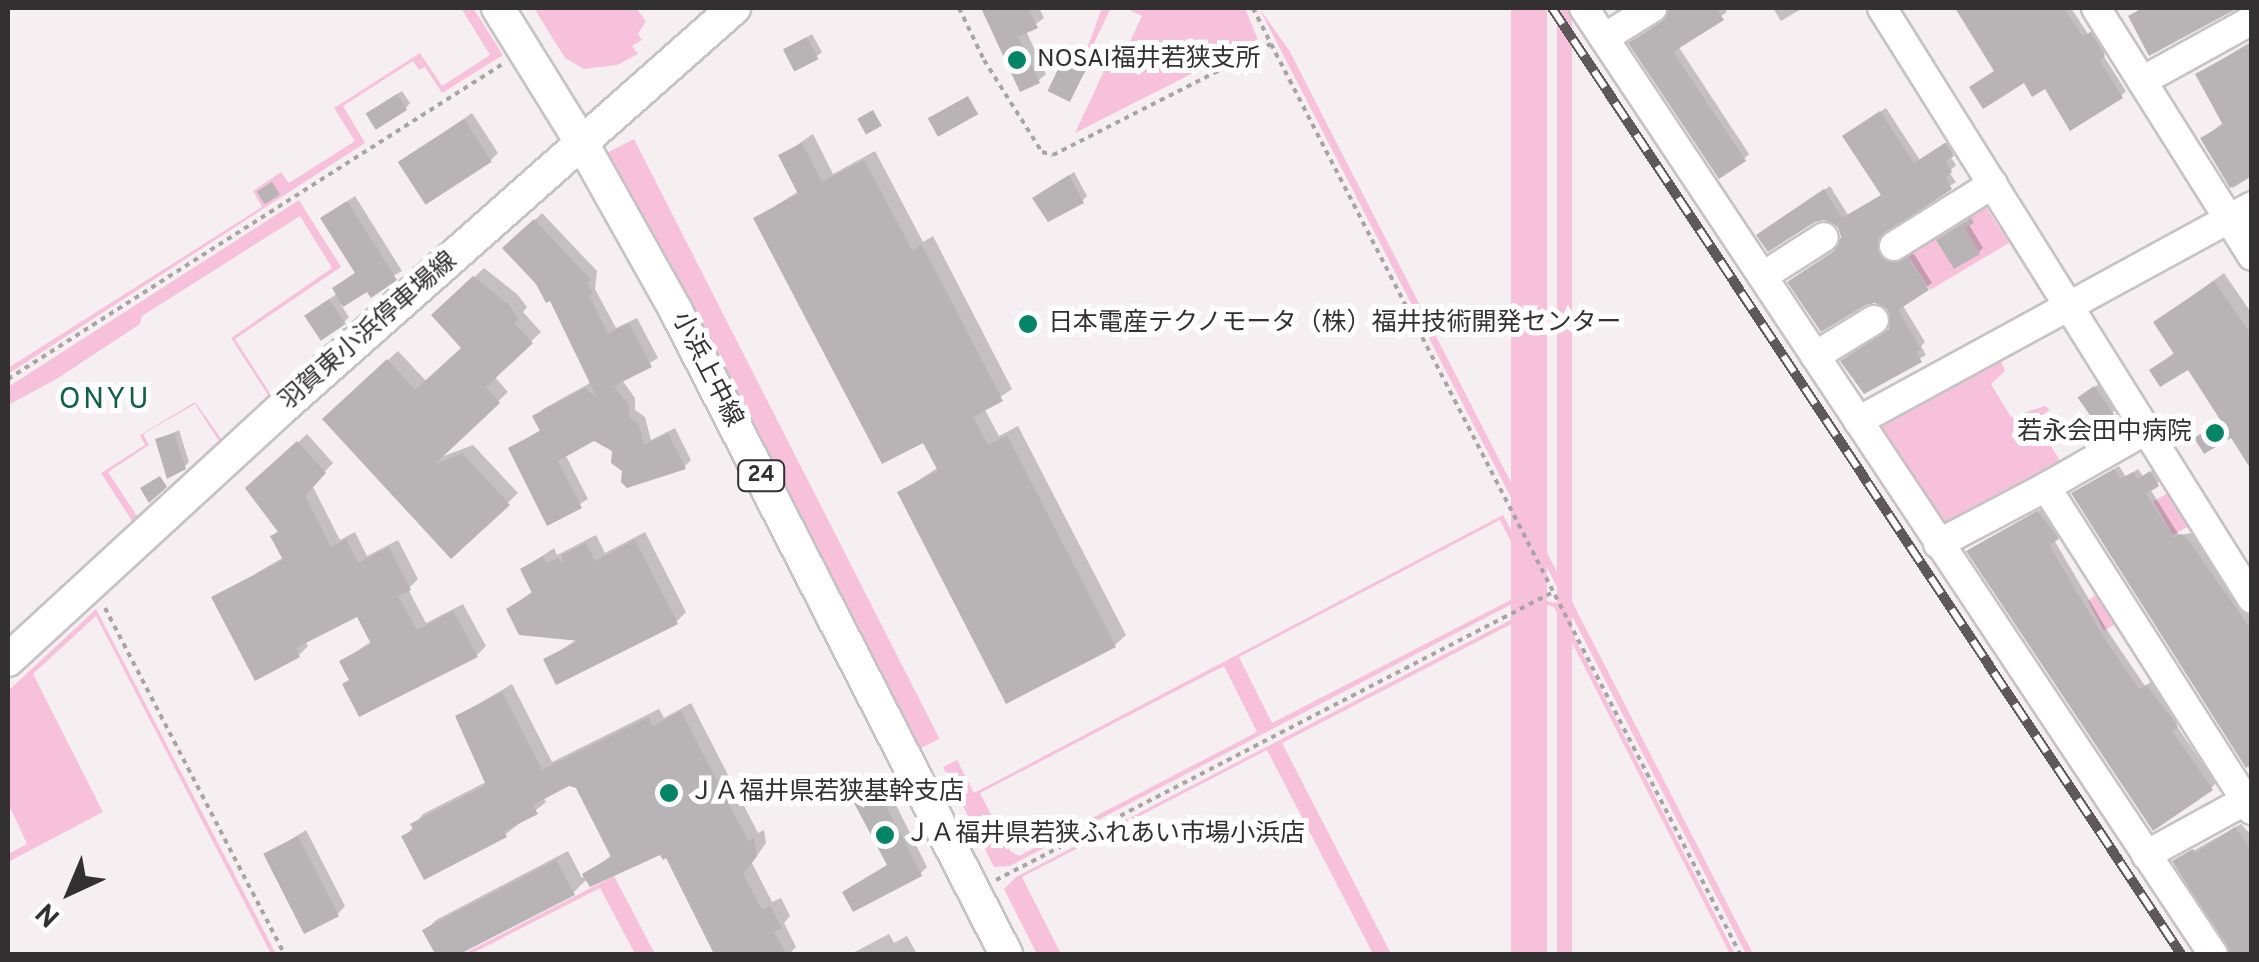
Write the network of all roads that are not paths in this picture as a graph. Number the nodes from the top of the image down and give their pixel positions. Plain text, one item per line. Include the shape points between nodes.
1 (498, 8) edge
2 (734, 8) edge
3 (1584, 8) edge
4 (1652, 8) edge
5 (1882, 8) edge
6 (2096, 8) edge
7 (2252, 20) edge
8 (1604, 38) junction
9 (2142, 81) junction
10 (584, 145) junction
11 (1993, 184) junction
12 (2240, 213) edge
13 (1824, 237) dead end
14 (1894, 246) dead end
15 (2252, 256) edge
16 (1762, 276) junction
17 (2069, 306) junction
18 (1874, 320) dead end
19 (1815, 356) junction
20 (1858, 421) junction
21 (2146, 430) junction
22 (2046, 486) junction
23 (1938, 544) junction
24 (2252, 599) edge
25 (8, 660) edge
26 (2249, 803) edge
27 (2146, 855) junction
28 (1006, 954) edge
29 (2213, 954) edge

1 - 10 main road, 小浜上中線 / 24
2 - 10 main road, 羽賀東小浜停車場線
3 - 8 street
4 - 8 street
5 - 11 street
6 - 9 street
7 - 9 street
8 - 16 street
9 - 12 street
10 - 25 main road, 羽賀東小浜停車場線 via 282,408
10 - 28 main road, 小浜上中線 / 24
11 - 14 street
11 - 17 street
12 - 15 street
12 - 17 street
13 - 16 street
16 - 19 street
17 - 20 street
17 - 21 street
18 - 19 street
19 - 20 street
20 - 23 street
21 - 22 street
21 - 24 street
22 - 23 street
22 - 26 street
23 - 27 street
26 - 27 street
27 - 29 street

